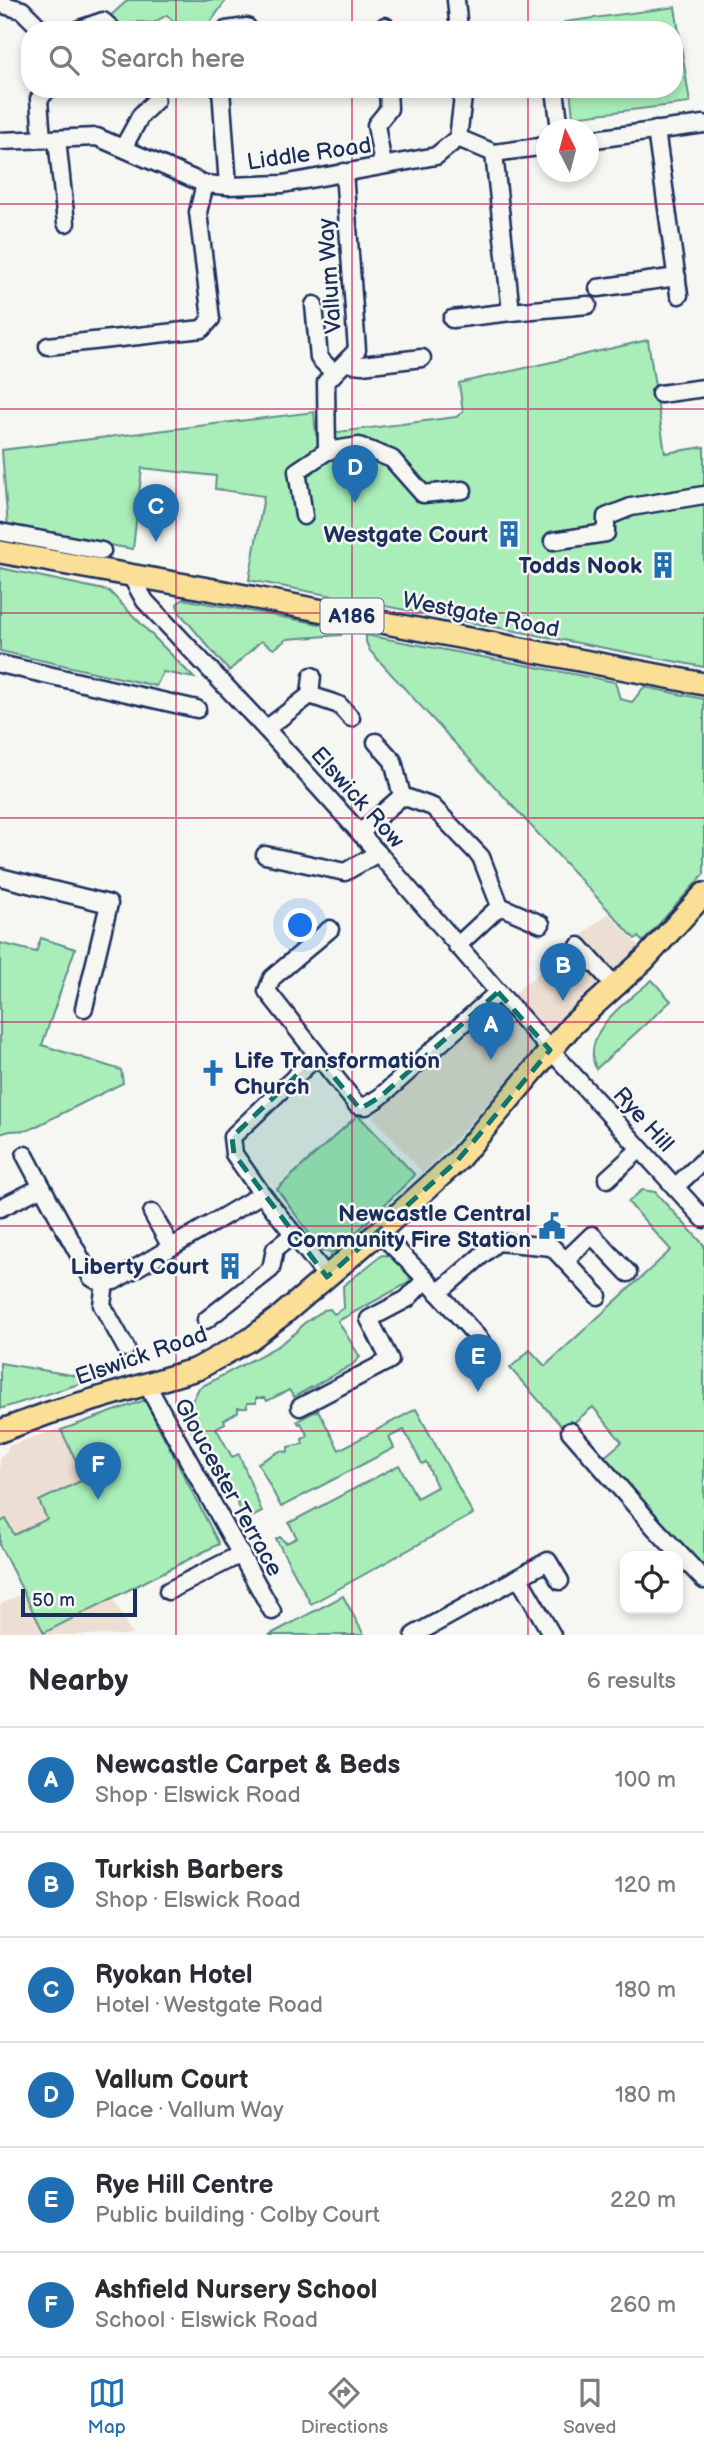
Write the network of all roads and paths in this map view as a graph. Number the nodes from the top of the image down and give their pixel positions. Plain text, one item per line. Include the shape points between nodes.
1 (456, 0) edge
2 (0, 4) edge
3 (33, 21) edge
4 (458, 21) edge
5 (39, 98) edge
6 (222, 98) edge
7 (388, 98) edge
8 (463, 98) edge
9 (556, 98) edge
10 (156, 100) dead end
11 (559, 119) edge
12 (704, 124) edge
13 (656, 130) junction
14 (458, 138) junction
15 (50, 139) junction
16 (599, 139) edge
17 (0, 141) edge
18 (536, 147) edge
19 (123, 148) junction
20 (494, 153) junction
21 (383, 165) junction
22 (344, 172) junction
23 (205, 184) junction
24 (228, 186) junction
25 (66, 223) dead end
26 (677, 277) junction
27 (598, 288) dead end
28 (679, 295) dead end
29 (588, 304) dead end
30 (314, 305) dead end
31 (511, 312) junction
32 (452, 319) dead end
33 (48, 346) dead end
34 (422, 358) dead end
35 (339, 367) junction
36 (704, 388) edge
37 (660, 394) dead end
38 (327, 451) junction
39 (463, 490) dead end
40 (704, 495) edge
41 (304, 516) dead end
42 (0, 532) edge
43 (553, 541) dead end
44 (102, 551) dead end
45 (0, 552) edge
46 (131, 576) junction
47 (0, 664) edge
48 (312, 676) dead end
49 (704, 684) edge
50 (310, 695) junction
51 (197, 709) dead end
52 (351, 718) dead end
53 (266, 729) junction
54 (376, 741) dead end
55 (401, 796) junction
56 (360, 833) junction
57 (378, 853) junction
58 (265, 855) dead end
59 (0, 877) edge
60 (704, 894) edge
61 (500, 906) junction
62 (541, 924) dead end
63 (330, 929) dead end
64 (457, 946) junction
65 (579, 946) dead end
66 (615, 986) junction
67 (498, 992) junction
68 (84, 1008) dead end
69 (550, 1050) junction
70 (317, 1056) junction
71 (640, 1149) junction
72 (24, 1155) dead end
73 (704, 1160) edge
74 (607, 1180) dead end
75 (41, 1187) junction
76 (675, 1187) junction
77 (262, 1195) junction
78 (0, 1208) edge
79 (152, 1213) dead end
80 (704, 1219) edge
81 (379, 1232) junction
82 (294, 1234) junction
83 (171, 1248) junction
84 (565, 1261) junction
85 (628, 1273) dead end
86 (327, 1277) junction
87 (426, 1279) junction
88 (105, 1283) junction
89 (438, 1293) junction
90 (598, 1296) dead end
91 (206, 1320) dead end
92 (481, 1341) dead end
93 (126, 1348) dead end
94 (147, 1385) junction
95 (300, 1407) dead end
96 (0, 1431) edge
97 (570, 1431) dead end
98 (241, 1554) junction
99 (520, 1578) junction
100 (704, 1580) edge
101 (560, 1581) dead end
102 (168, 1591) dead end
103 (272, 1611) dead end
104 (414, 1635) edge
105 (552, 1635) edge

1 - 4 street
2 - 3 street via 22,10
5 - 15 street
6 - 24 street
7 - 21 street via 389,109 376,125
8 - 14 street
9 - 11 street
10 - 19 street via 141,115
12 - 13 street
13 - 16 street
13 - 26 street
14 - 20 street
14 - 21 street, Liddle Road via 436,156
15 - 17 street, Liddle Road
15 - 19 street, Liddle Road via 97,137
15 - 25 street
18 - 20 street
19 - 23 street, Liddle Road
20 - 31 street
21 - 22 street, Liddle Road
22 - 24 street, Liddle Road via 284,184
22 - 35 street, Vallum Way via 356,350
23 - 24 street, Liddle Road
23 - 33 street via 198,212 211,319 202,329
26 - 27 street
26 - 28 street
29 - 31 street
30 - 35 street via 319,358
31 - 32 street
34 - 35 street
35 - 38 street, Vallum Way via 326,382
36 - 37 street
38 - 39 street via 359,446 392,459 423,494
38 - 41 street via 297,471
40 - 43 street via 631,507 606,517 606,533
42 - 44 street
45 - 46 main road, Westgate Road / A186
46 - 49 main road, Westgate Road / A186
46 - 53 street, Elswick Row via 145,601
47 - 51 street
48 - 50 street
50 - 52 street via 339,705
50 - 53 street
53 - 56 street, Elswick Row
54 - 55 street via 393,761
55 - 56 street
55 - 61 street via 433,807 481,858
56 - 57 street, Elswick Row
57 - 58 street via 345,872
57 - 64 street, Elswick Row
59 - 68 street via 108,904
60 - 66 main road, Elswick Road
61 - 62 street
61 - 64 street
63 - 70 street via 272,978 267,991
64 - 67 street, Elswick Row
65 - 66 street
66 - 69 main road, Elswick Road
67 - 69 street, Elswick Row
67 - 70 street via 366,1106 357,1105
69 - 71 street, Rye Hill
69 - 81 main road, Elswick Road via 458,1160
70 - 77 street via 232,1137 234,1154
71 - 74 street
71 - 76 street, Rye Hill
72 - 75 street
73 - 76 street
75 - 78 street
75 - 88 street via 91,1277
76 - 80 street, Rye Hill
77 - 82 street
77 - 83 street
79 - 83 street
81 - 86 main road, Elswick Road
81 - 87 street
82 - 86 street
82 - 91 street via 275,1249 271,1269
83 - 88 street
84 - 85 street via 592,1235
84 - 89 street via 551,1247 497,1242
84 - 90 street
86 - 94 main road, Elswick Road via 217,1360
87 - 89 street
87 - 95 street via 407,1299 361,1322 390,1360
88 - 93 street via 102,1305
89 - 92 street
94 - 96 main road, Elswick Road
94 - 98 street, Gloucester Terrace
97 - 100 street
98 - 102 street
98 - 103 street, Gloucester Terrace
99 - 101 street via 548,1561
99 - 104 street
99 - 105 street

